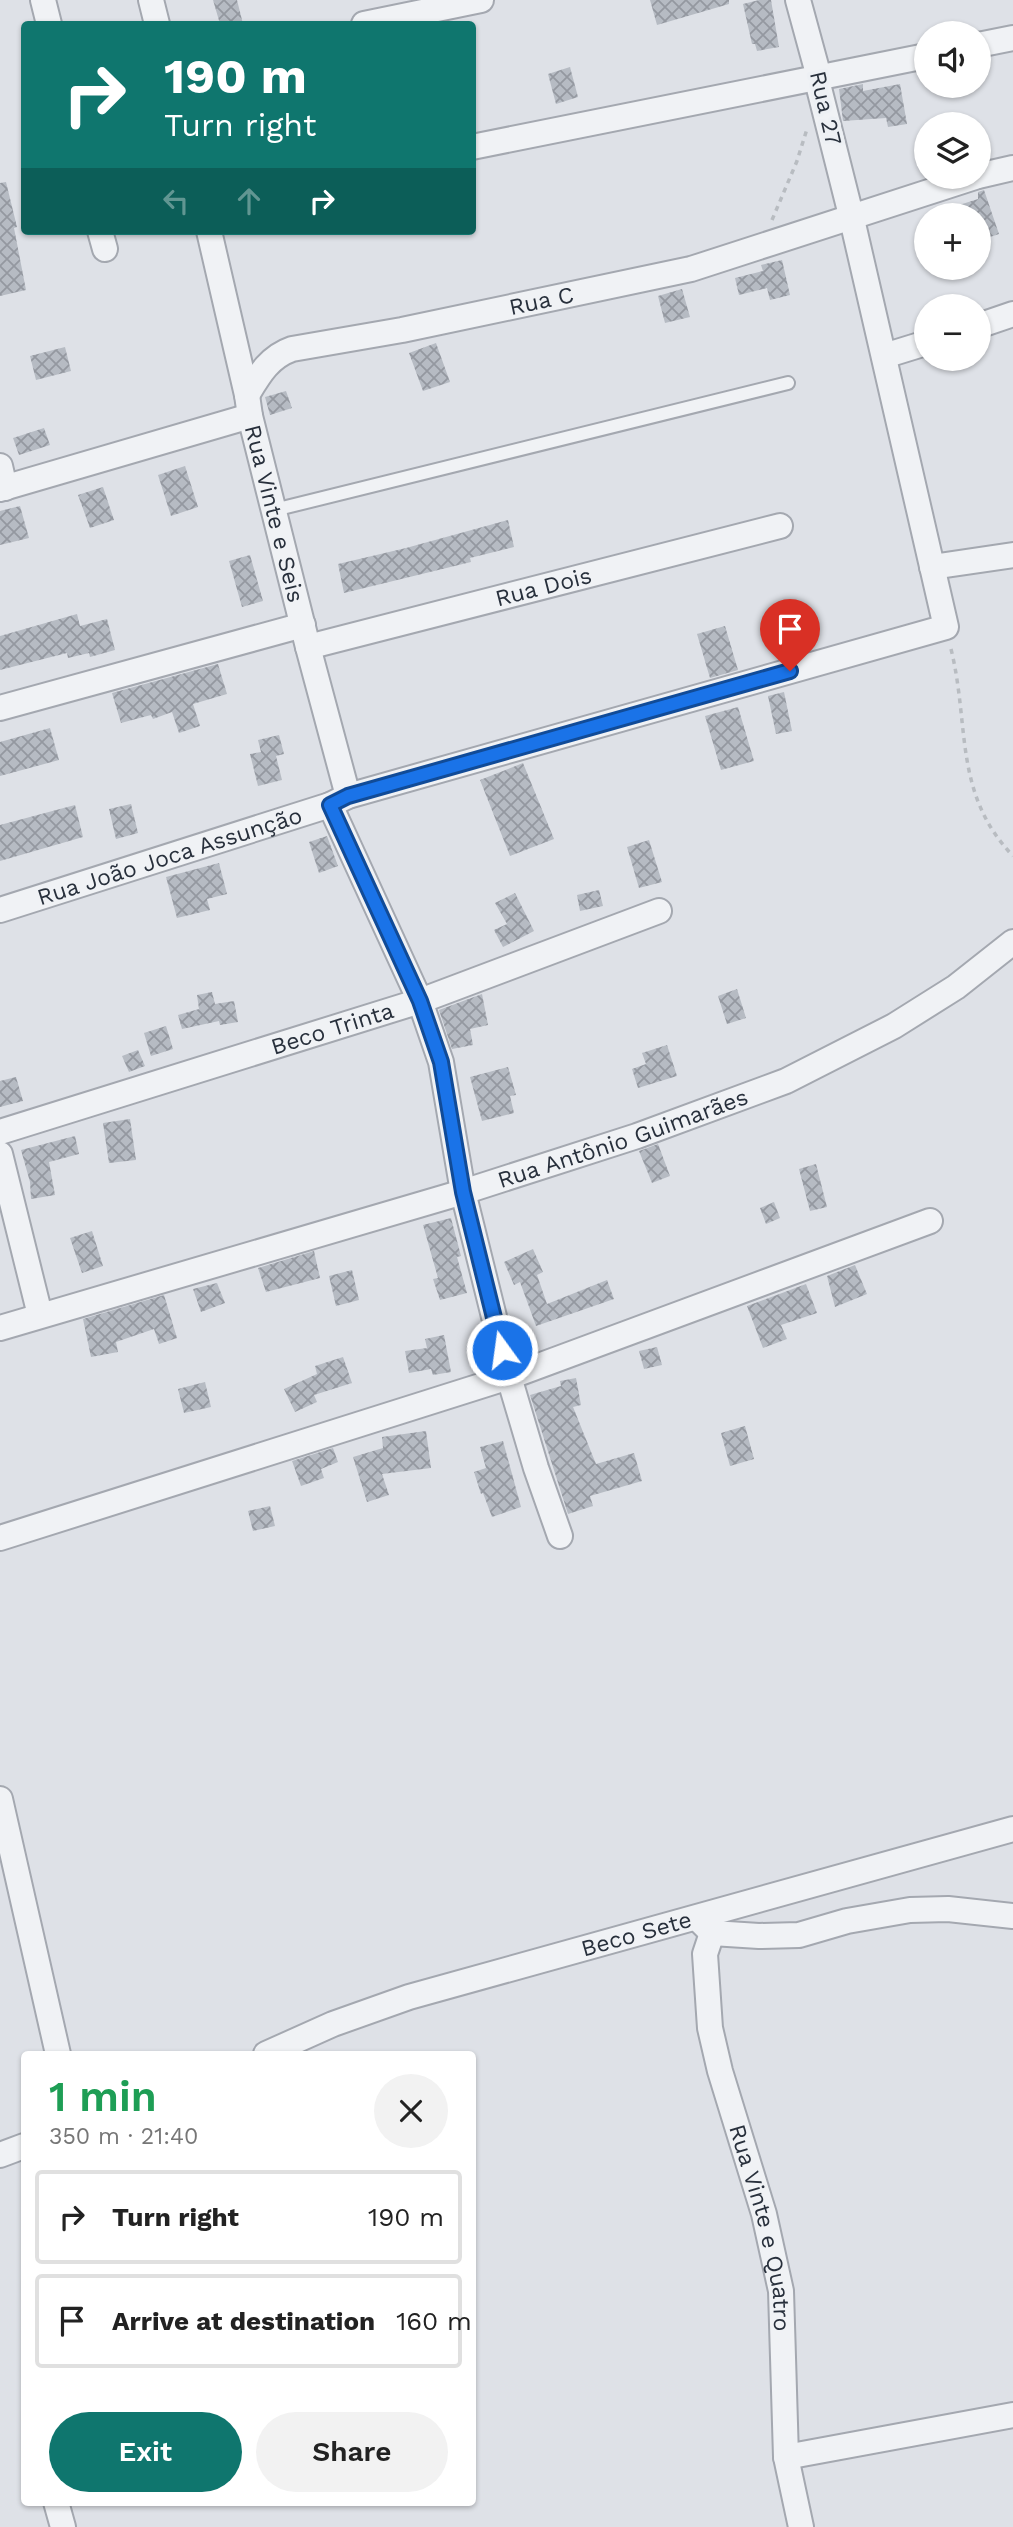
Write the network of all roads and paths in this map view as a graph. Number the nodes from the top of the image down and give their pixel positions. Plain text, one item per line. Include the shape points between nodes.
1 (43, 0) edge
2 (151, 0) edge
3 (481, 0) edge
4 (798, 0) edge
5 (48, 21) edge
6 (156, 21) edge
7 (379, 21) edge
8 (1013, 38) edge
9 (991, 42) edge
10 (914, 58) edge
11 (819, 77) junction
12 (808, 125) dead end
13 (476, 146) edge
14 (1013, 168) edge
15 (991, 173) edge
16 (935, 189) edge
17 (851, 215) junction
18 (210, 235) edge
19 (760, 247) junction
20 (1013, 314) edge
21 (991, 322) edge
22 (914, 347) edge
23 (884, 356) junction
24 (788, 383) dead end
25 (249, 405) junction
26 (2, 481) edge
27 (274, 510) junction
28 (780, 526) dead end
29 (1013, 555) edge
30 (932, 567) junction
31 (946, 627) junction
32 (305, 636) junction
33 (0, 708) edge
34 (339, 800) junction
35 (1013, 856) edge
36 (0, 910) edge
37 (659, 911) dead end
38 (1013, 942) edge
39 (420, 1001) junction
40 (0, 1132) edge
41 (0, 1154) edge
42 (463, 1192) junction
43 (930, 1221) dead end
44 (40, 1315) junction
45 (0, 1328) edge
46 (509, 1377) junction
47 (560, 1535) dead end
48 (0, 1538) edge
49 (0, 1799) edge
50 (1013, 1829) edge
51 (1013, 1916) edge
52 (704, 1925) junction
53 (57, 2051) edge
54 (273, 2051) edge
55 (21, 2147) edge
56 (0, 2155) edge
57 (1013, 2415) edge
58 (786, 2457) junction
59 (57, 2506) edge
60 (63, 2527) edge
61 (801, 2527) edge

1 - 5 street
2 - 6 street
3 - 7 street
4 - 11 street, Rua 27
8 - 9 street
10 - 11 street
11 - 13 street
11 - 17 street, Rua 27
12 - 19 path
14 - 15 street, Rua C
16 - 17 street, Rua C
17 - 19 street, Rua C
17 - 23 street, Rua 27
18 - 25 street, Rua Vinte e Seis
19 - 25 street, Rua C via 638,281 282,352 270,362
20 - 21 street
22 - 23 street
23 - 30 street, Rua 27
24 - 27 lane
25 - 26 street
25 - 27 street, Rua Vinte e Seis
27 - 32 street, Rua Vinte e Seis
28 - 32 street, Rua Dois
29 - 30 street
30 - 31 street, Rua 27
31 - 34 street, Rua João Joca Assunção
31 - 35 path via 958,679 966,761 977,800 995,837
32 - 33 street, Rua Dois
32 - 34 street, Rua Vinte e Seis
34 - 36 street, Rua João Joca Assunção
34 - 39 street, Rua Vinte e Seis
37 - 39 street, Beco Trinta
38 - 42 street, Rua Antônio Guimarães via 956,987 894,1026 786,1081 637,1136
39 - 40 street, Beco Trinta
39 - 42 street, Rua Vinte e Seis via 441,1062
41 - 44 street
42 - 44 street, Rua Antônio Guimarães
42 - 46 street, Rua Vinte e Seis
43 - 46 street
44 - 45 street, Rua Antônio Guimarães
46 - 47 street, Rua Vinte e Seis
46 - 48 street
49 - 53 street
50 - 52 street, Beco Sete
51 - 52 street via 910,1910 799,1935 759,1936
52 - 54 street, Beco Sete via 409,1997
52 - 58 street, Rua Vinte e Quatro via 713,2041 782,2291
55 - 56 street
57 - 58 street
58 - 61 street, Rua Vinte e Quatro
59 - 60 street

